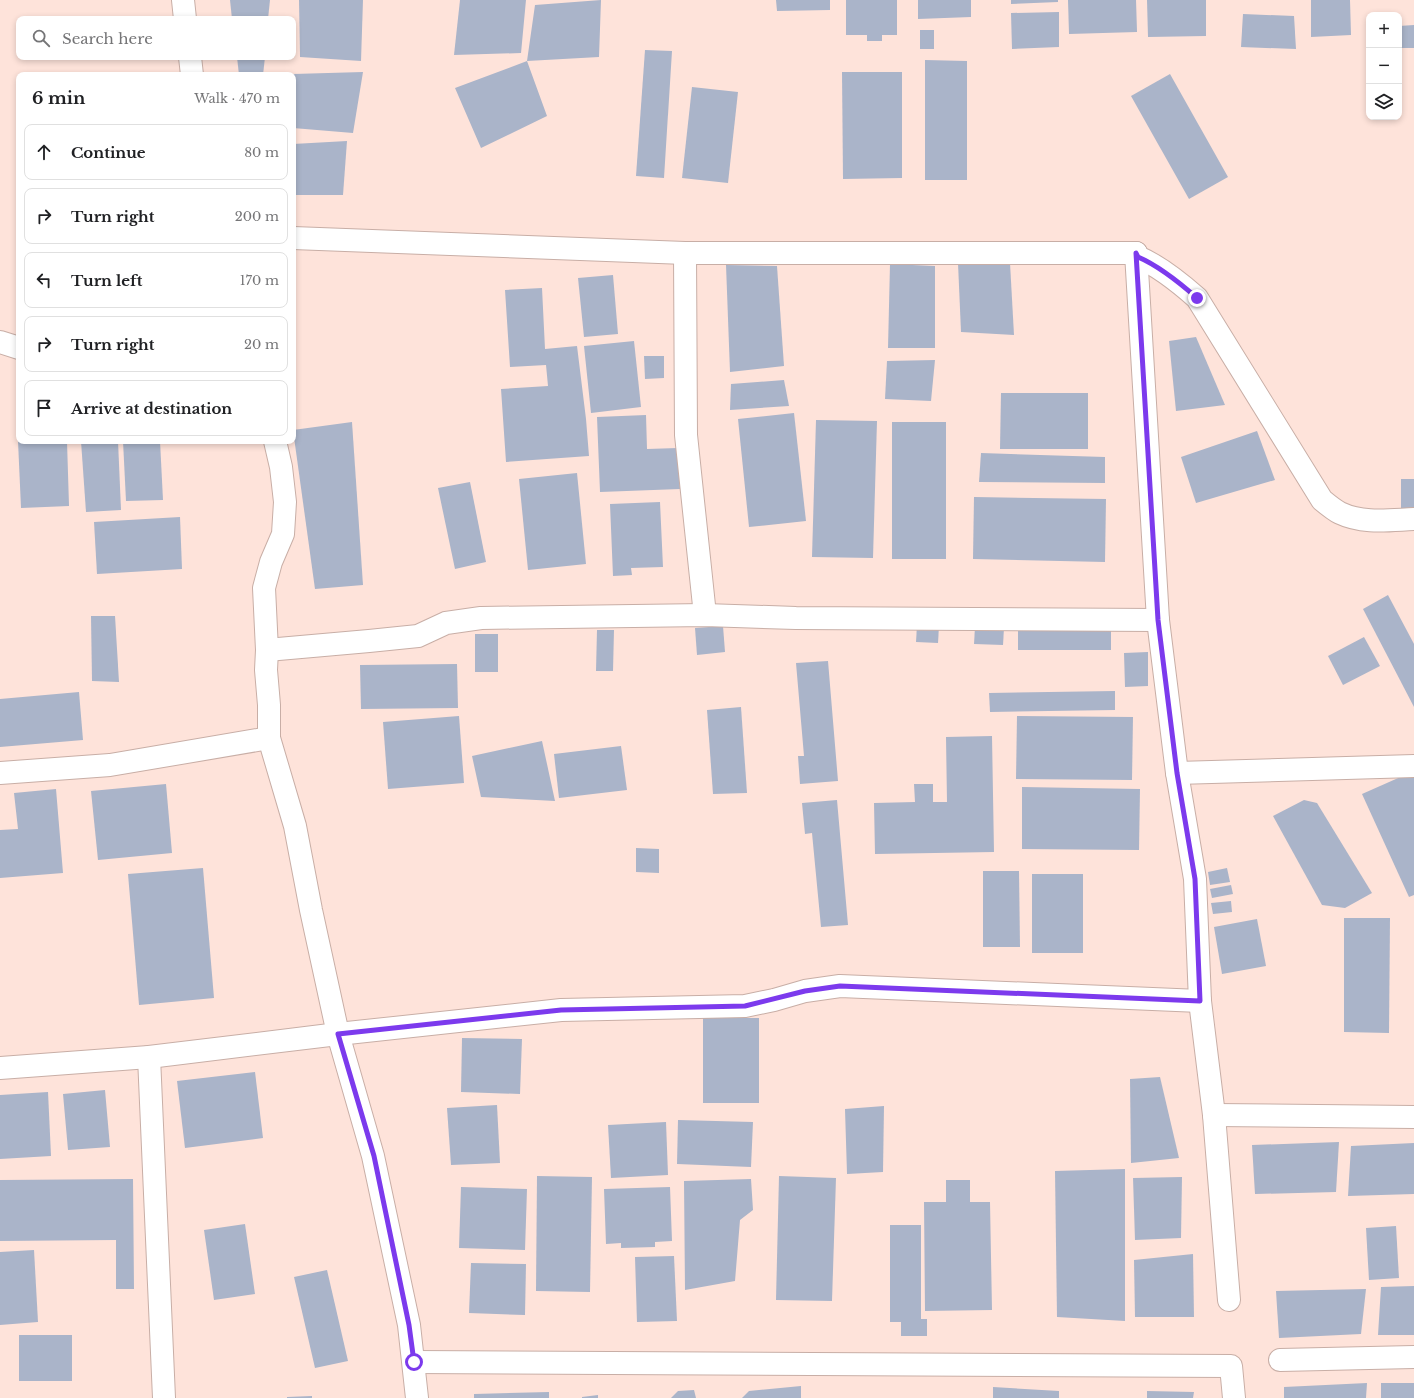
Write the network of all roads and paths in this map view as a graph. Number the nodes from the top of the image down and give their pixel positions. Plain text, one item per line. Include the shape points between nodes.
1 (183, 0) edge
2 (185, 16) edge
3 (190, 60) edge
4 (192, 72) edge
5 (296, 238) edge
6 (685, 253) junction
7 (1136, 253) junction
8 (0, 342) edge
9 (16, 347) edge
10 (276, 444) edge
11 (1414, 519) edge
12 (705, 615) junction
13 (1158, 620) junction
14 (267, 650) junction
15 (269, 738) junction
16 (1414, 766) edge
17 (0, 773) edge
18 (1177, 773) junction
19 (1200, 1001) junction
20 (338, 1034) junction
21 (149, 1056) junction
22 (0, 1068) edge
23 (1214, 1115) junction
24 (1414, 1117) edge
25 (1229, 1300) dead end
26 (1414, 1357) edge
27 (1280, 1360) dead end
28 (414, 1362) junction
29 (164, 1398) edge
30 (417, 1398) edge
31 (1234, 1398) edge

1 - 2 street
3 - 4 street
5 - 6 street
6 - 7 street
6 - 12 street via 686,435
7 - 11 street via 1138,257 1197,298 1322,500 1338,513 1355,519
7 - 13 street
8 - 9 street
10 - 14 street via 285,502 283,534 271,562 264,588
12 - 13 street
12 - 14 street via 481,618 446,623 418,636
13 - 18 street
14 - 15 street
15 - 17 street via 110,765
15 - 20 street via 295,826
16 - 18 street
18 - 19 street via 1195,879
19 - 20 street via 840,986 805,991 745,1006 561,1010
19 - 23 street
20 - 21 street
20 - 28 street via 374,1156 409,1325
21 - 22 street
21 - 29 street
23 - 24 street
23 - 25 street
26 - 27 street
28 - 30 street
28 - 31 street via 1231,1366

